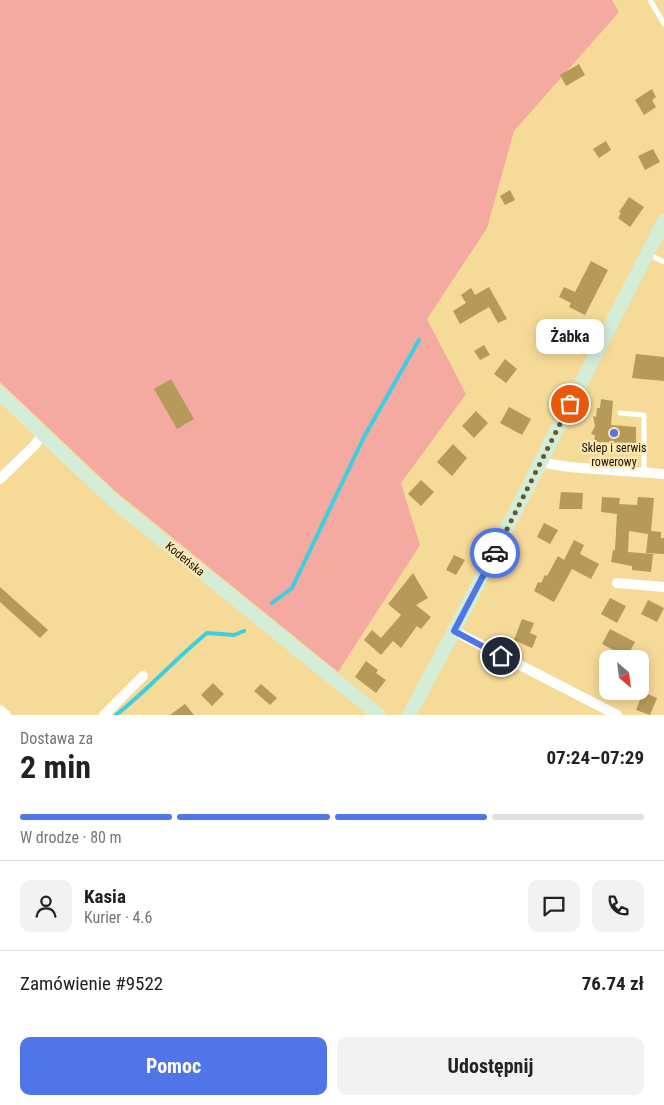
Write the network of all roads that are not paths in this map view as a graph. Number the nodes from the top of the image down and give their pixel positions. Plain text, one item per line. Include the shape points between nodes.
1 (650, 0) edge
2 (664, 24) edge
3 (664, 222) edge
4 (647, 254) junction
5 (664, 262) edge
6 (0, 393) edge
7 (620, 413) dead end
8 (43, 434) junction
9 (542, 461) junction
10 (644, 472) junction
11 (664, 474) edge
12 (0, 479) edge
13 (617, 583) dead end
14 (664, 587) edge
15 (454, 631) junction
16 (143, 676) dead end
17 (0, 710) edge
18 (6, 715) edge
19 (104, 715) edge
20 (379, 715) edge
21 (409, 715) edge
22 (617, 715) edge

1 - 2 lane
3 - 4 main road
4 - 5 lane
4 - 9 main road
6 - 8 main road, Kodeńska
7 - 10 lane via 644,415
8 - 12 street
8 - 20 main road, Kodeńska via 121,507
9 - 10 street via 569,467
9 - 15 main road
10 - 11 street
13 - 14 street
15 - 21 main road
15 - 22 street
16 - 19 street
17 - 18 street

